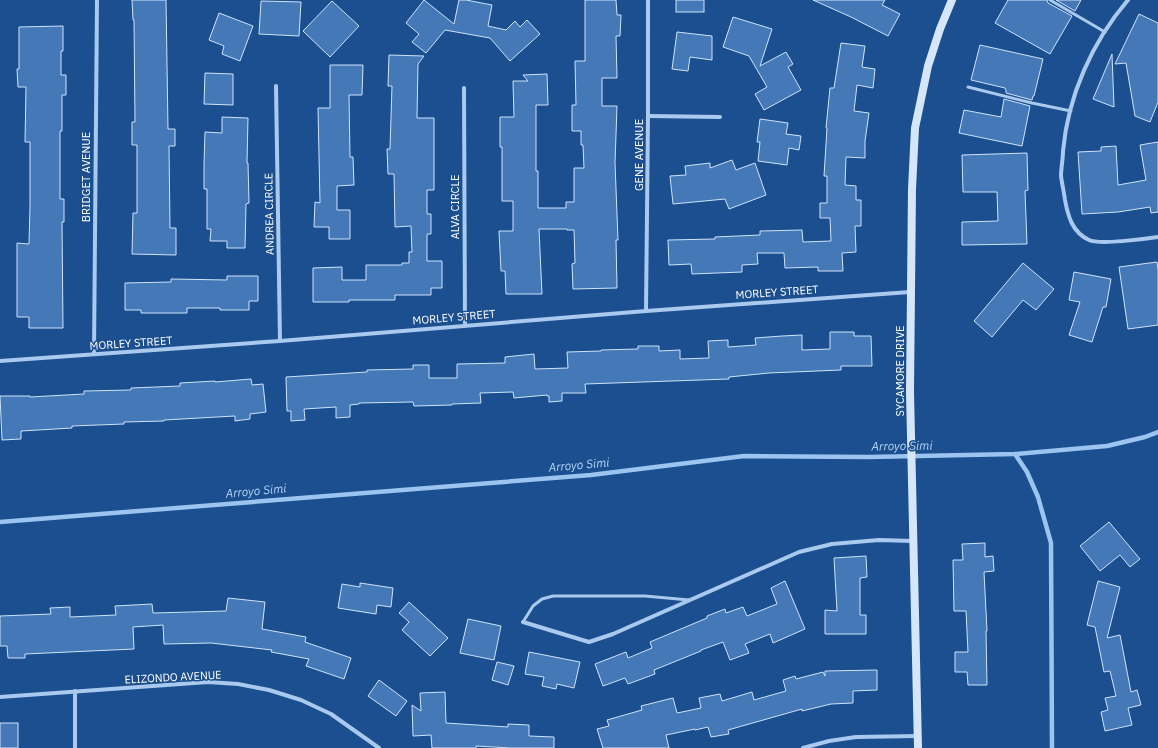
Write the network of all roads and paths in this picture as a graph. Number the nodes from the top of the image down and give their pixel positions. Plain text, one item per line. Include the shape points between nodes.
1 (97, 0) edge
2 (648, 0) edge
3 (952, 0) edge
4 (1050, 0) edge
5 (1128, 0) edge
6 (1105, 32) junction
7 (276, 86) dead end
8 (968, 87) dead end
9 (464, 88) dead end
10 (1071, 111) junction
11 (648, 116) junction
12 (720, 117) dead end
13 (1158, 237) edge
14 (910, 292) junction
15 (646, 311) junction
16 (465, 325) junction
17 (280, 341) junction
18 (94, 354) junction
19 (0, 361) edge
20 (914, 541) junction
21 (690, 600) junction
22 (523, 622) joint
23 (75, 691) junction
24 (0, 697) edge
25 (918, 736) junction
26 (75, 748) edge
27 (379, 748) edge
28 (804, 748) edge
29 (918, 748) edge

1 - 18 street, BRIDGET AVENUE
2 - 11 street, GENE AVENUE
3 - 14 main road, SYCAMORE DRIVE via 928,66 915,128
4 - 6 lane
5 - 6 street via 1116,13
6 - 10 street via 1094,48 1078,84
7 - 17 street, ANDREA CIRCLE
8 - 10 lane
9 - 16 street, ALVA CIRCLE
10 - 13 street via 1065,132 1061,175 1072,224 1079,233 1093,241
11 - 12 street
11 - 15 street, GENE AVENUE
14 - 15 street, MORLEY STREET
14 - 20 main road, SYCAMORE DRIVE
15 - 16 street, MORLEY STREET
16 - 17 street, MORLEY STREET
17 - 18 street, MORLEY STREET
18 - 19 street, MORLEY STREET
20 - 21 street via 879,540 814,548 799,552
20 - 25 main road, SYCAMORE DRIVE
21 - 22 street via 589,642
21 - 22 lane via 645,596 553,596 542,599 533,606
23 - 24 street, ELIZONDO AVENUE
23 - 26 street
23 - 27 street, ELIZONDO AVENUE via 208,682 238,684 301,700 331,714
25 - 28 street via 856,738 829,741
25 - 29 main road, SYCAMORE DRIVE

